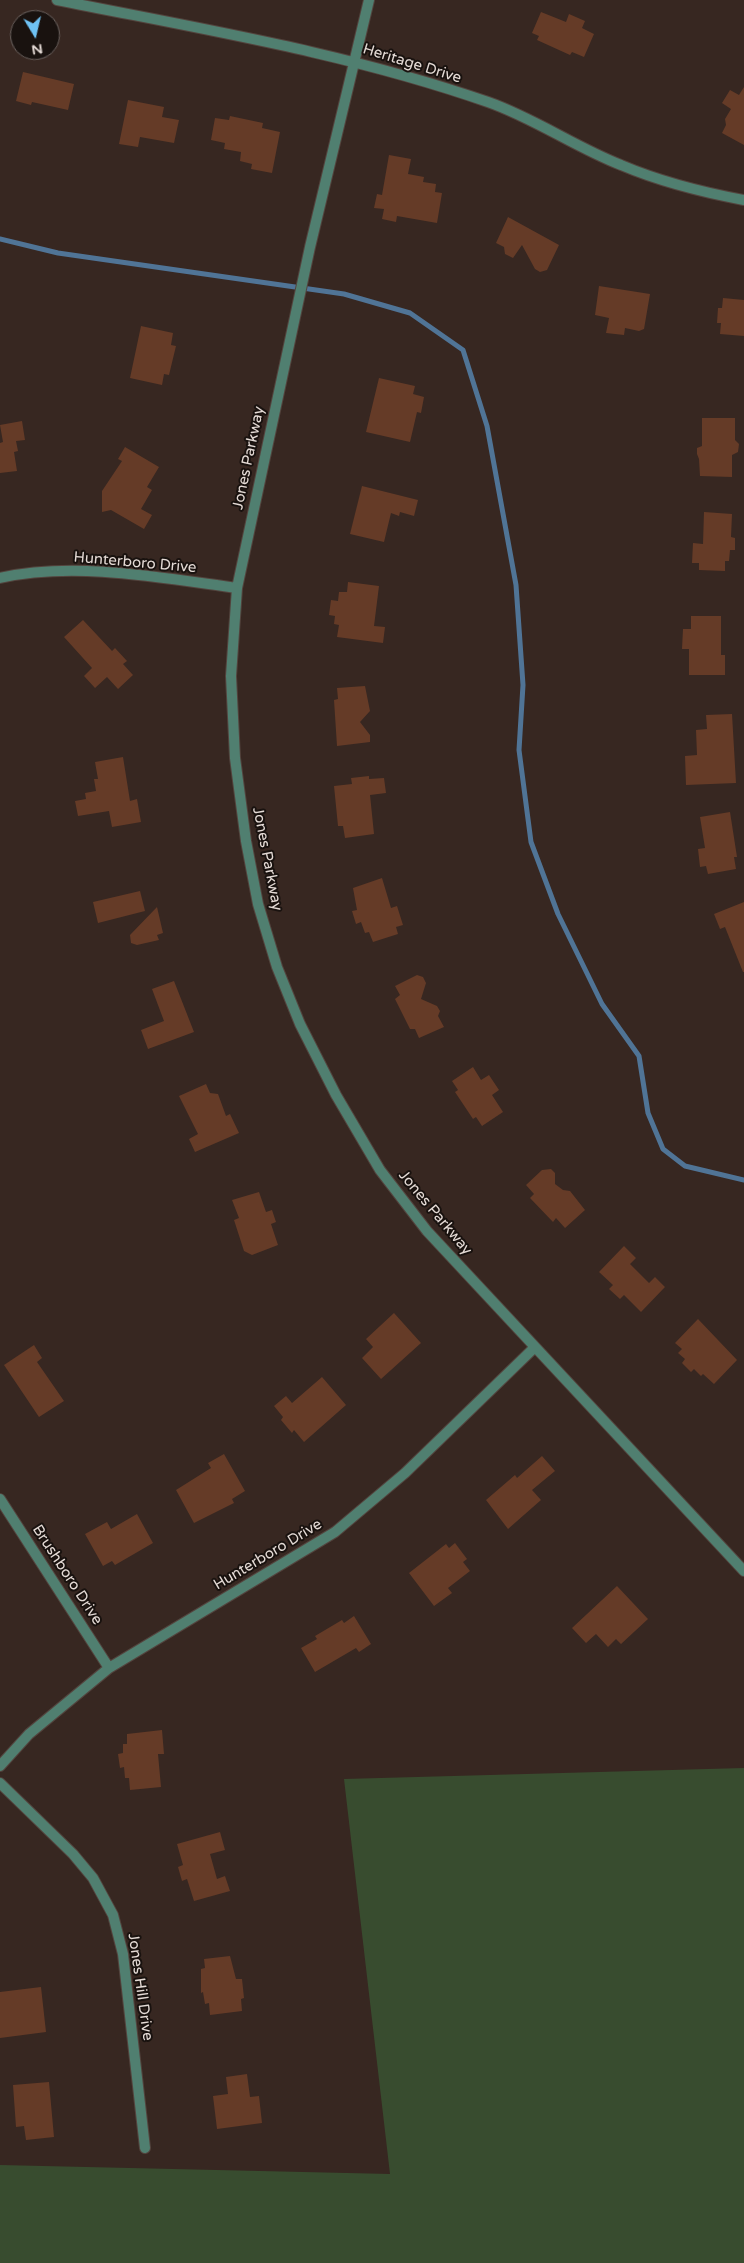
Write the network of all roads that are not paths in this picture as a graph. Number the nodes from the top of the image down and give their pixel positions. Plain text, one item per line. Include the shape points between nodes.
1 (57, 0) edge
2 (369, 0) edge
3 (354, 62) junction
4 (744, 200) edge
5 (0, 578) edge
6 (237, 588) junction
7 (534, 1348) junction
8 (0, 1499) edge
9 (744, 1571) edge
10 (109, 1668) junction
11 (0, 1766) edge
12 (0, 1783) edge
13 (145, 2148) dead end

1 - 3 street, Heritage Drive
2 - 3 street, Jones Parkway
3 - 4 street, Heritage Drive via 488,102 620,165 689,190
3 - 6 street, Jones Parkway via 310,247
5 - 6 street, Hunterboro Drive via 81,570
6 - 7 street, Jones Parkway via 231,676 235,758 255,886 277,966 300,1024 336,1095 380,1170 427,1231
7 - 9 street, Jones Parkway
7 - 10 street, Hunterboro Drive via 405,1473 335,1532
8 - 10 street, Brushboro Drive
10 - 11 street, Hunterboro Drive via 29,1734
12 - 13 street, Jones Hill Drive via 73,1854 93,1878 113,1915 123,1954

